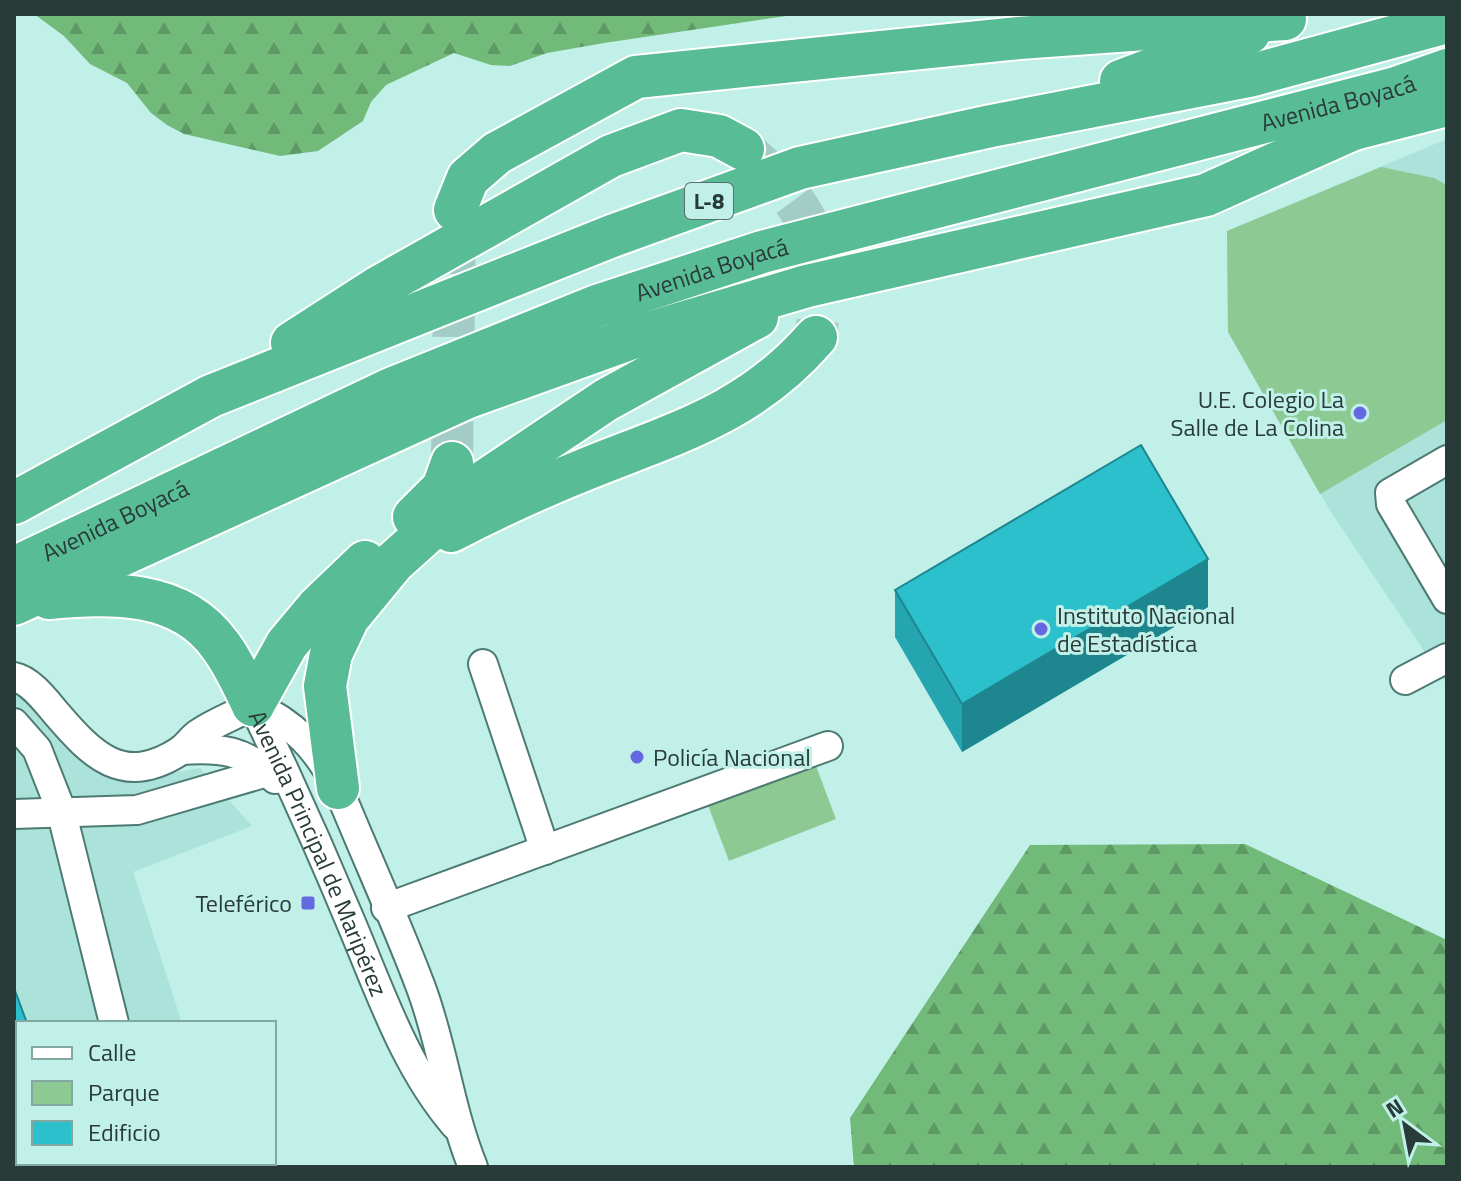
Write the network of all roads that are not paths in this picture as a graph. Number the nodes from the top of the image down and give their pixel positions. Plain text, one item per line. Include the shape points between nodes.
1 (1293, 17) edge
2 (1447, 22) edge
3 (1447, 70) edge
4 (1447, 105) edge
5 (991, 126) junction
6 (1353, 129) junction
7 (743, 149) tunnel mouth
8 (952, 203) junction
9 (455, 210) tunnel mouth
10 (807, 286) junction
11 (816, 337) tunnel mouth
12 (211, 396) junction
13 (1447, 460) edge
14 (452, 463) tunnel mouth
15 (14, 503) edge
16 (394, 562) junction
17 (17, 590) edge
18 (1447, 599) edge
19 (1447, 658) edge
20 (483, 664) dead end
21 (14, 677) edge
22 (1405, 680) dead end
23 (253, 705) junction
24 (14, 723) edge
25 (828, 746) dead end
26 (181, 750) junction
27 (267, 772) junction
28 (320, 797) junction
29 (61, 810) junction
30 (14, 814) edge
31 (545, 850) junction
32 (386, 908) junction
33 (421, 986) junction
34 (384, 999) junction
35 (114, 1021) edge
36 (457, 1128) junction
37 (473, 1167) edge

1 - 5 highway
1 - 9 highway via 1050,35 636,77 497,153 468,178
2 - 5 highway, Avenida Boyacá / L-8 via 1249,76
3 - 8 highway, Avenida Boyacá via 1396,88
4 - 6 highway
5 - 12 highway, Avenida Boyacá / L-8 via 800,168 612,236
6 - 8 highway via 1081,205
6 - 10 highway via 1206,195
7 - 12 highway via 719,136 681,130 611,156 379,287
8 - 17 highway, Avenida Boyacá via 762,252 597,306 391,389
10 - 16 highway via 606,400 482,483
10 - 17 highway via 632,338 468,397
11 - 16 highway via 776,378 726,412 497,507
12 - 15 highway, Avenida Boyacá / L-8
13 - 18 street via 1390,493 1391,504
14 - 23 highway via 443,488 318,607 287,644
16 - 28 highway via 348,618 331,654
17 - 23 highway via 112,593 156,601 197,623 218,642
19 - 22 street
20 - 31 street
21 - 26 street via 42,696 99,759 145,767
23 - 26 street via 198,734
23 - 28 street, Avenida Principal de Maripérez
23 - 28 street, Avenida Principal de Maripérez via 281,717 322,759
24 - 29 street via 37,749
25 - 31 street
26 - 27 street via 219,748 242,755
27 - 28 street
27 - 29 street via 137,810
28 - 32 street, Avenida Principal de Maripérez
28 - 34 street, Avenida Principal de Maripérez
29 - 30 street
29 - 35 street
31 - 32 street
32 - 33 street, Avenida Principal de Maripérez
33 - 34 street via 410,1009 394,1009
33 - 36 street, Avenida Principal de Maripérez via 451,1086
34 - 36 street, Avenida Principal de Maripérez via 419,1074
36 - 37 street, Avenida Principal de Maripérez

